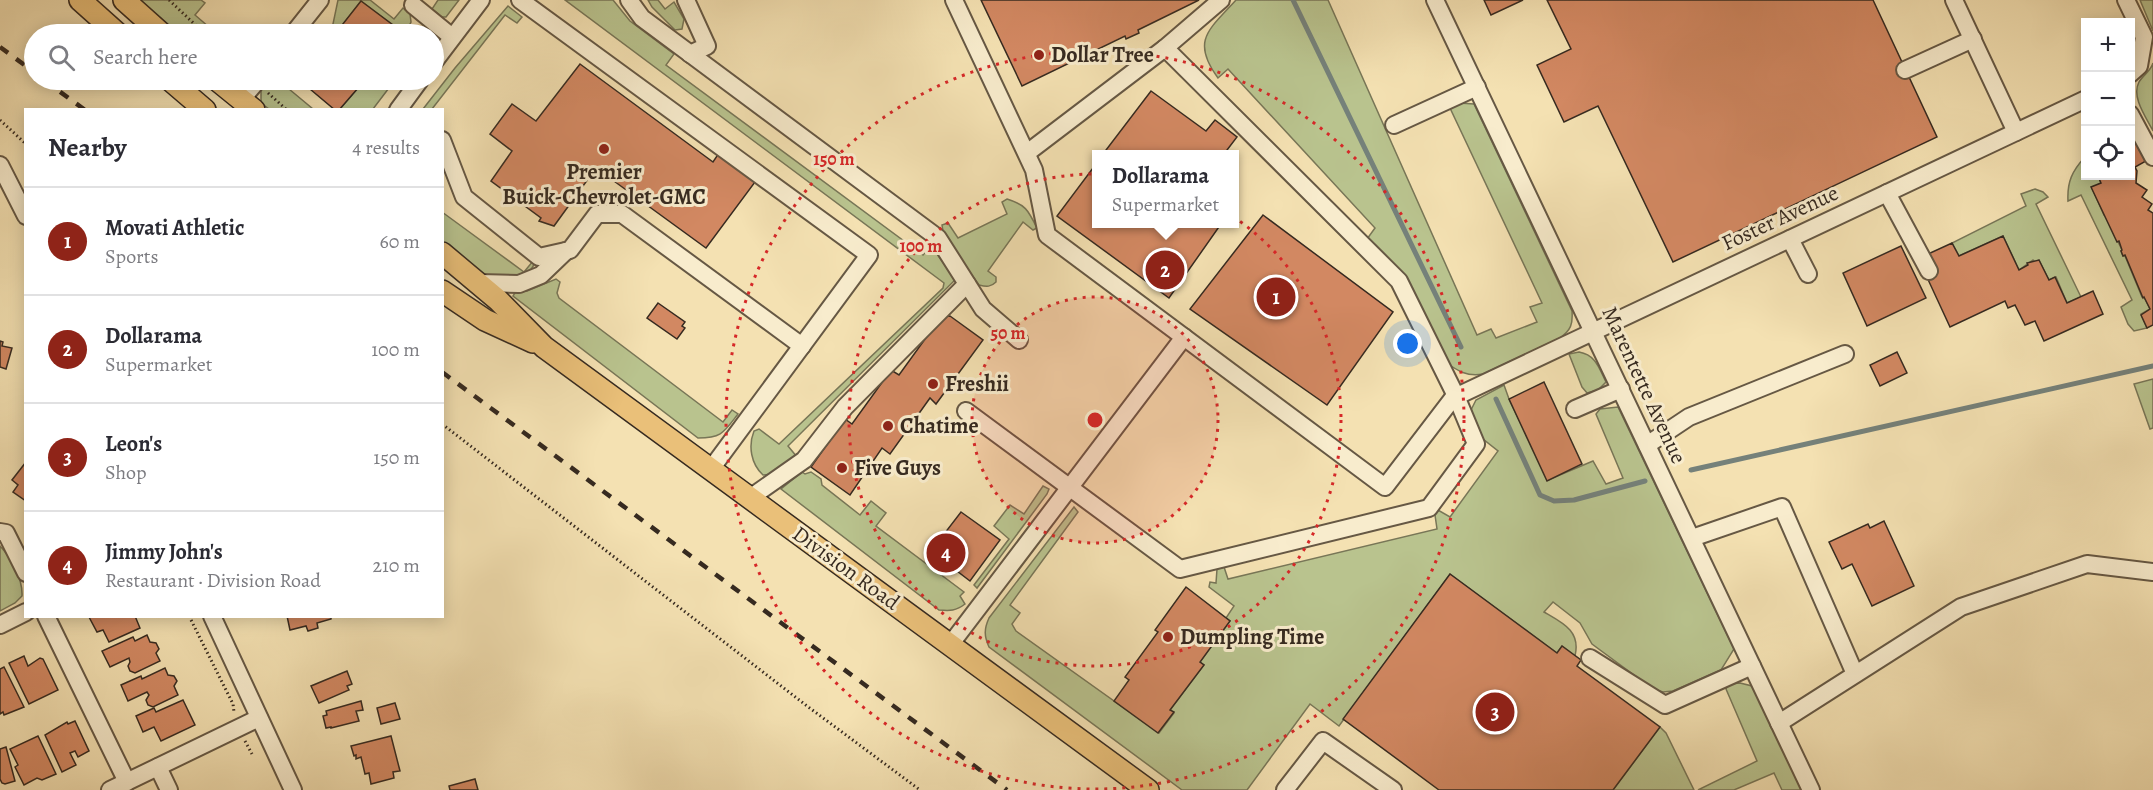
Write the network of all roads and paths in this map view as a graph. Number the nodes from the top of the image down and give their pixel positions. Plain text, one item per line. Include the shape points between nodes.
1 (80, 0) edge
2 (124, 0) edge
3 (169, 0) edge
4 (320, 0) edge
5 (480, 0) edge
6 (520, 0) edge
7 (628, 0) edge
8 (686, 0) edge
9 (954, 0) edge
10 (1221, 0) edge
11 (1435, 0) edge
12 (1954, 0) edge
13 (2126, 0) edge
14 (413, 5) dead end
15 (107, 24) edge
16 (151, 24) edge
17 (195, 24) edge
18 (301, 24) edge
19 (436, 24) edge
20 (444, 30) edge
21 (452, 37) junction
22 (1973, 39) junction
23 (444, 48) edge
24 (1165, 48) junction
25 (690, 54) junction
26 (1905, 70) dead end
27 (2132, 72) edge
28 (1477, 87) junction
29 (182, 90) edge
30 (229, 90) edge
31 (257, 90) edge
32 (266, 90) edge
33 (413, 90) edge
34 (2081, 101) edge
35 (248, 105) edge
36 (203, 108) edge
37 (285, 108) edge
38 (399, 108) edge
39 (0, 120) edge
40 (2135, 123) edge
41 (1394, 125) dead end
42 (2016, 132) junction
43 (24, 142) edge
44 (444, 145) edge
45 (1027, 153) junction
46 (2153, 157) edge
47 (0, 165) edge
48 (1887, 193) junction
49 (24, 212) edge
50 (1790, 238) junction
51 (566, 251) junction
52 (444, 255) edge
53 (1929, 271) dead end
54 (1808, 274) dead end
55 (480, 283) junction
56 (968, 284) junction
57 (444, 292) edge
58 (1593, 331) junction
59 (1184, 337) junction
60 (1019, 340) dead end
61 (802, 346) junction
62 (544, 347) junction
63 (1845, 354) dead end
64 (1620, 389) junction
65 (1456, 396) junction
66 (1575, 408) dead end
67 (966, 411) dead end
68 (444, 426) edge
69 (1647, 445) junction
70 (711, 469) junction
71 (1070, 488) junction
72 (750, 498) junction
73 (0, 532) edge
74 (1692, 538) junction
75 (24, 569) edge
76 (2153, 572) edge
77 (24, 613) edge
78 (47, 618) edge
79 (190, 618) edge
80 (213, 618) edge
81 (0, 624) edge
82 (950, 645) junction
83 (1590, 658) dead end
84 (1752, 666) junction
85 (1855, 674) junction
86 (232, 704) dead end
87 (259, 718) junction
88 (1779, 723) junction
89 (159, 767) junction
90 (127, 782) junction
91 (110, 790) edge
92 (170, 790) edge
93 (293, 790) edge
94 (920, 790) edge
95 (1148, 790) edge
96 (1285, 790) edge
97 (1394, 790) edge
98 (1811, 790) edge

1 - 15 main road
2 - 16 main road
3 - 17 path
4 - 18 street
5 - 21 street
6 - 61 street via 869,255
7 - 25 street via 642,18
8 - 25 street via 707,46
9 - 45 street
10 - 24 street
11 - 28 street, Marentette Avenue
12 - 22 street
13 - 27 street via 2144,37 2139,66
14 - 19 street
20 - 21 street
21 - 23 street
22 - 26 street
22 - 42 street
24 - 45 street
24 - 65 street via 1399,281
25 - 56 street via 938,238
28 - 41 street
28 - 58 street, Marentette Avenue
29 - 36 main road
30 - 35 main road
31 - 35 street
32 - 37 path
33 - 38 street
34 - 42 street, Foster Avenue
39 - 43 path
40 - 46 street
42 - 48 street, Foster Avenue
44 - 51 street via 464,197 539,257
45 - 59 street via 1047,235
47 - 49 street
48 - 50 street, Foster Avenue
48 - 53 street
50 - 54 street
50 - 58 street, Foster Avenue
51 - 55 street via 541,275 519,284
51 - 61 street via 597,214 622,214
52 - 55 main road, Division Road
55 - 62 main road, Division Road
56 - 60 street via 983,309
56 - 72 street via 845,407 804,460
57 - 62 main road, Division Road via 485,320
58 - 64 street, Marentette Avenue
58 - 65 street, Foster Avenue
59 - 65 street via 1385,487
59 - 71 street
61 - 70 street
62 - 70 main road, Division Road
63 - 69 street via 1689,417
64 - 66 street
64 - 69 street, Marentette Avenue
65 - 71 street via 1476,444 1429,508 1180,569
67 - 71 street
68 - 94 path
69 - 74 street, Marentette Avenue
70 - 72 main road, Division Road
71 - 82 street
72 - 82 main road, Division Road
73 - 75 street via 6,532
74 - 84 street, Marentette Avenue
74 - 85 street via 1782,507
76 - 85 street via 2087,564 1961,607
77 - 81 street
78 - 90 street
79 - 86 path
80 - 87 street
82 - 95 main road, Division Road
83 - 84 street via 1665,705
84 - 88 street, Marentette Avenue
85 - 88 street
87 - 89 street
87 - 93 street
88 - 98 street, Marentette Avenue
89 - 90 street
89 - 92 street
90 - 91 street
96 - 97 street via 1323,741

